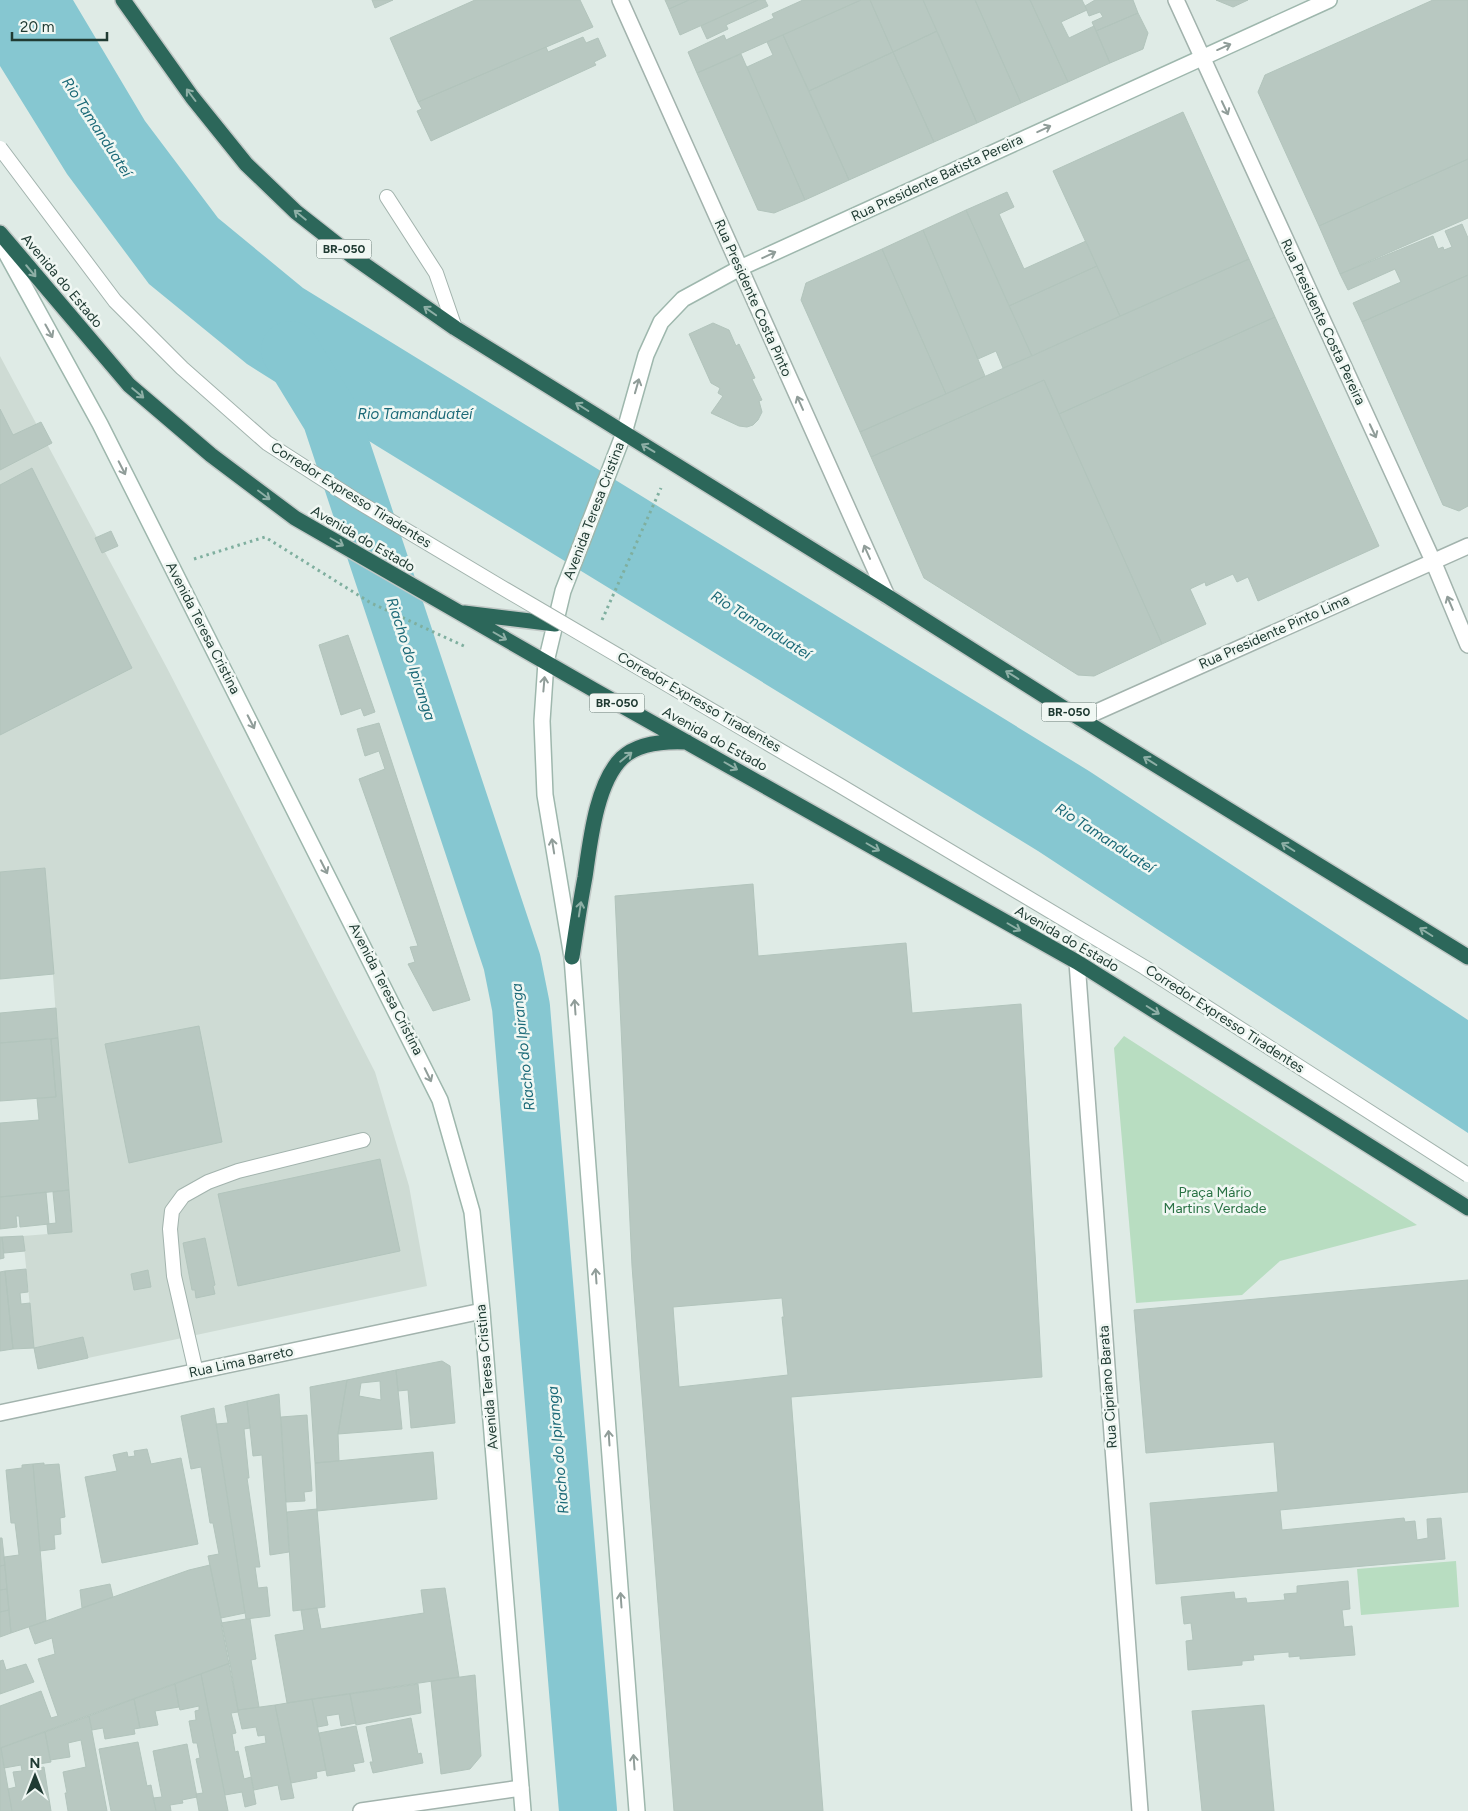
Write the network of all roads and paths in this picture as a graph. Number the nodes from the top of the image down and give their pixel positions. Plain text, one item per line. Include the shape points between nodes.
1 (123, 0) edge
2 (620, 0) edge
3 (1176, 0) edge
4 (1329, 0) edge
5 (1202, 58) junction
6 (0, 148) edge
7 (387, 196) dead end
8 (0, 233) edge
9 (0, 242) edge
10 (740, 268) junction
11 (455, 328) junction
12 (624, 433) junction
13 (661, 488) dead end
14 (1468, 546) edge
15 (1433, 561) junction
16 (172, 566) junction
17 (887, 596) junction
18 (458, 612) junction
19 (600, 623) dead end
20 (555, 624) junction
21 (426, 628) dead end
22 (1468, 645) edge
23 (546, 662) junction
24 (1081, 719) junction
25 (689, 742) junction
26 (572, 957) junction
27 (1468, 957) edge
28 (1077, 962) junction
29 (363, 1140) dead end
30 (1468, 1174) edge
31 (1468, 1208) edge
32 (482, 1311) junction
33 (196, 1372) junction
34 (0, 1413) edge
35 (521, 1788) junction
36 (362, 1811) edge
37 (523, 1811) edge
38 (638, 1811) edge
39 (1140, 1811) edge

11 -> 1 highway, BR-050 via 352,256 296,212 246,164 192,97
2 - 10 main road, Rua Presidente Costa Pinto
3 - 5 main road, Rua Presidente Costa Pereira
5 -> 4 main road, Rua Presidente Batista Pereira
10 -> 5 main road, Rua Presidente Batista Pereira
5 -> 15 main road, Rua Presidente Costa Pereira
6 - 30 lane, Corredor Expresso Tiradentes, bridge via 115,301 182,368 267,443 357,501 1136,962
7 - 11 lane via 436,274
8 -> 18 highway, Avenida do Estado / BR-050 via 129,385 211,455 295,518
9 -> 16 main road, Avenida Teresa Cristina via 100,424
12 -> 10 main road, Rua Presidente Batista Pereira via 646,355 660,322 683,299
17 -> 10 main road, Rua Presidente Costa Pinto
12 -> 11 highway, BR-050
17 -> 12 highway, BR-050
12 - 20 main road, Avenida Teresa Cristina via 563,591
13 - 19 path
14 - 15 main road, Rua Presidente Pinto Lima
22 -> 15 main road, Rua Presidente Costa Pereira
15 - 24 main road, Rua Presidente Pinto Lima
16 - 21 path via 265,537 371,603
16 -> 32 main road, Avenida Teresa Cristina via 440,1100 472,1212
24 -> 17 highway, BR-050
18 - 20 highway
18 -> 23 highway, Avenida do Estado / BR-050
20 - 23 main road, Avenida Teresa Cristina
23 - 25 highway, Avenida do Estado / BR-050
26 -> 23 main road, Avenida Teresa Cristina via 545,795 542,721
27 -> 24 highway, BR-050
26 -> 25 highway via 594,821 607,778 622,758 633,751 660,742
25 -> 28 highway, Avenida do Estado / BR-050
38 -> 26 main road, Avenida Teresa Cristina
28 -> 31 highway, Avenida do Estado / BR-050
28 - 39 main road, Rua Cipriano Barata
29 - 33 lane via 238,1171 208,1182 183,1196 172,1211 170,1229 174,1276
32 - 33 main road, Rua Lima Barreto
32 - 35 main road, Avenida Teresa Cristina
33 - 34 main road, Rua Lima Barreto
35 - 36 main road
35 - 37 main road, Avenida Teresa Cristina

